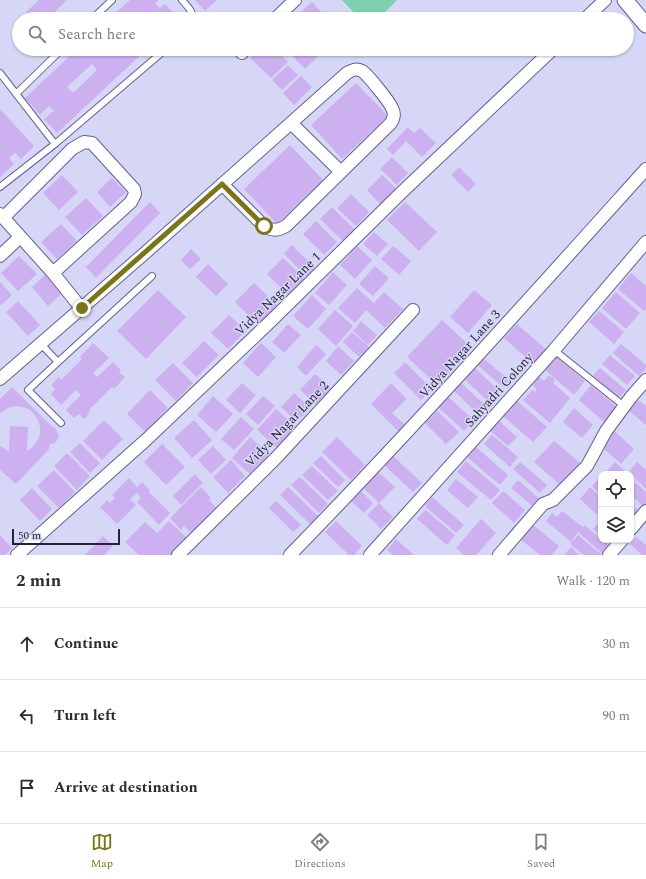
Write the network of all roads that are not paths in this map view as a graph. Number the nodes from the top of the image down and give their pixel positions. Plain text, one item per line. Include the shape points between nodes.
1 (112, 0) edge
2 (182, 0) edge
3 (294, 0) edge
4 (605, 0) edge
5 (625, 0) edge
6 (99, 12) edge
7 (192, 12) edge
8 (283, 12) edge
9 (592, 12) edge
10 (646, 25) edge
11 (55, 56) edge
12 (158, 56) edge
13 (546, 56) edge
14 (0, 74) edge
15 (16, 94) junction
16 (291, 123) junction
17 (55, 144) junction
18 (646, 169) edge
19 (341, 172) junction
20 (222, 184) junction
21 (0, 187) edge
22 (1, 216) edge
23 (20, 237) junction
24 (646, 242) edge
25 (0, 256) edge
26 (52, 273) junction
27 (152, 276) dead end
28 (82, 308) junction
29 (413, 310) dead end
30 (40, 343) junction
31 (554, 350) junction
32 (58, 362) junction
33 (0, 379) edge
34 (646, 380) edge
35 (624, 406) junction
36 (61, 423) dead end
37 (646, 510) edge
38 (634, 525) edge
39 (619, 543) edge
40 (17, 555) edge
41 (178, 555) edge
42 (290, 555) edge
43 (370, 555) edge
44 (499, 555) edge
45 (609, 555) edge

1 - 6 lane
2 - 7 lane
3 - 8 street
4 - 9 street
5 - 10 street
11 - 15 lane
12 - 17 lane
13 - 40 street, Vidya Nagar Lane 1 via 152,434
14 - 15 lane
15 - 17 lane
16 - 19 street
16 - 19 street via 347,73 354,69 362,71 393,108 394,116 391,123
16 - 20 street
17 - 21 lane
18 - 42 street, Vidya Nagar Lane 3 via 438,399
19 - 20 street via 286,226 278,230 264,226
20 - 28 street
22 - 23 street
22 - 26 street via 72,149 84,142 92,143 134,189 135,194 131,202
23 - 25 street
23 - 26 street
24 - 31 street, Sahyadri Colony
26 - 28 street
27 - 32 lane
28 - 30 street
29 - 41 street, Vidya Nagar Lane 2 via 276,458
30 - 32 lane
30 - 33 street
31 - 35 lane
31 - 43 street, Sahyadri Colony
32 - 36 lane via 28,390
34 - 35 street
35 - 44 street via 606,431 587,466 553,500 543,504
37 - 38 street
39 - 45 street

